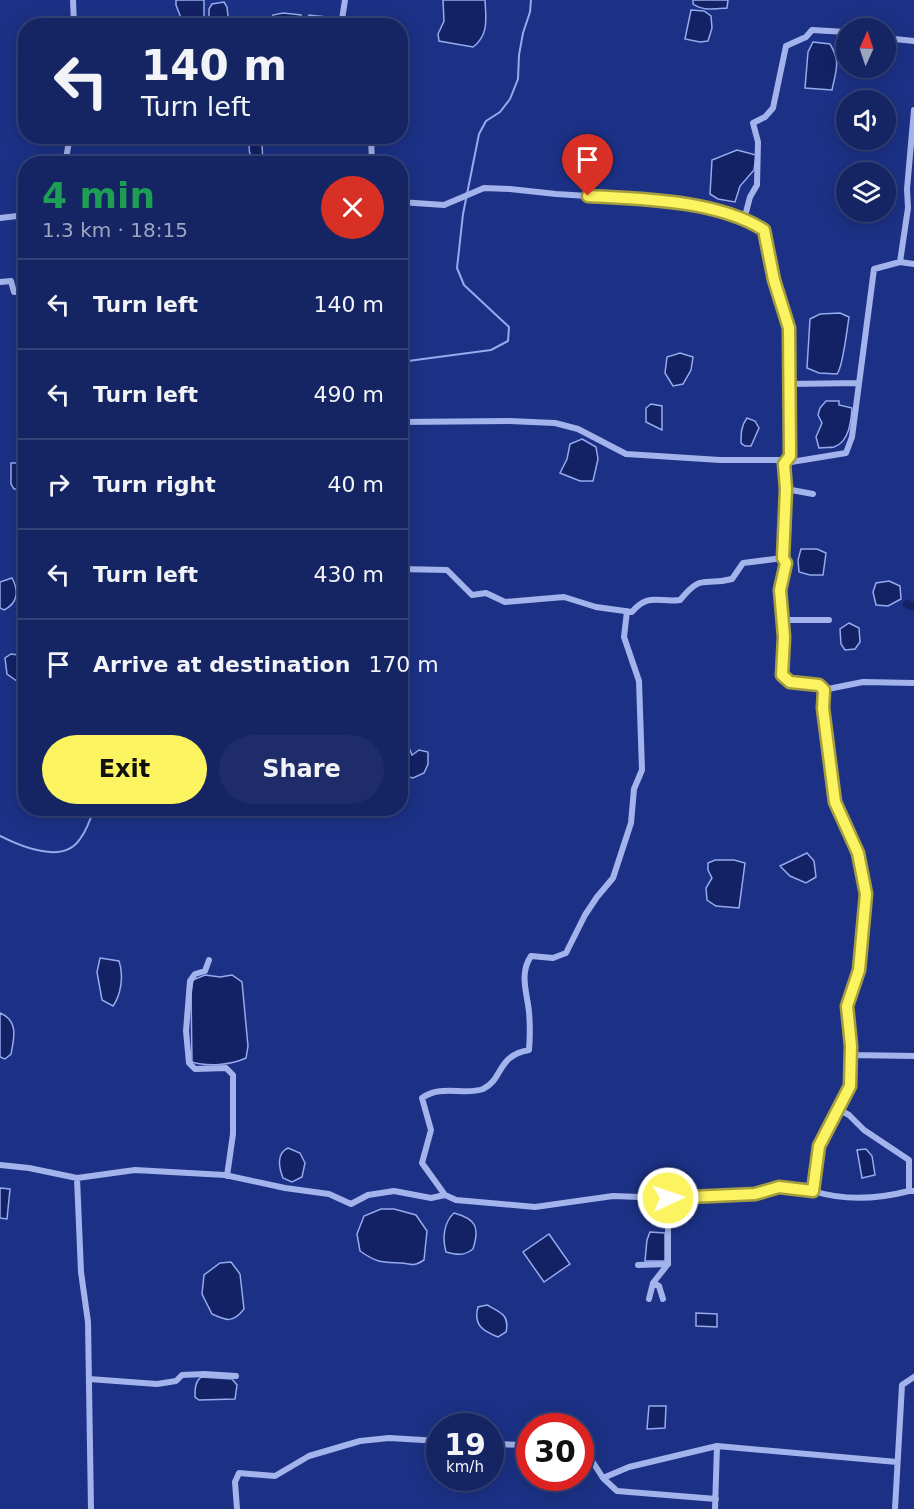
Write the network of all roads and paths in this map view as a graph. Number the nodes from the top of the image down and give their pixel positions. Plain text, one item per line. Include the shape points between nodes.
1 (73, 0) edge
2 (345, 0) edge
3 (74, 18) edge
4 (342, 18) edge
5 (836, 31) edge
6 (896, 39) edge
7 (914, 41) edge
8 (914, 110) edge
9 (408, 203) edge
10 (18, 216) edge
11 (0, 218) edge
12 (744, 220) junction
13 (900, 262) junction
14 (914, 264) edge
15 (0, 282) edge
16 (18, 292) edge
17 (858, 383) junction
18 (789, 384) junction
19 (408, 422) edge
20 (786, 462) junction
21 (786, 489) junction
22 (813, 494) dead end
23 (783, 558) junction
24 (408, 569) edge
25 (627, 611) junction
26 (783, 620) junction
27 (829, 620) dead end
28 (914, 683) edge
29 (824, 690) junction
30 (210, 960) dead end
31 (851, 1055) junction
32 (914, 1056) edge
33 (838, 1109) junction
34 (0, 1165) edge
35 (227, 1176) junction
36 (76, 1178) junction
37 (813, 1191) junction
38 (911, 1191) edge
39 (445, 1195) junction
40 (668, 1198) junction
41 (668, 1264) junction
42 (638, 1265) dead end
43 (653, 1283) junction
44 (650, 1299) dead end
45 (663, 1299) dead end
46 (236, 1376) dead end
47 (914, 1377) edge
48 (89, 1379) junction
49 (426, 1439) edge
50 (717, 1446) junction
51 (897, 1462) junction
52 (594, 1464) edge
53 (603, 1478) junction
54 (716, 1499) junction
55 (91, 1509) edge
56 (237, 1509) edge
57 (715, 1509) edge
58 (895, 1509) edge

1 - 3 street
2 - 4 street
5 - 12 street via 812,30 786,46 773,108 753,123 758,142 757,185
6 - 7 street
8 - 13 street via 908,208
9 - 12 street via 444,205 484,188 667,201
10 - 11 street
12 - 18 street via 764,230 789,328
13 - 14 street
13 - 17 street via 874,269
15 - 16 street via 11,281 14,292
17 - 18 street
17 - 20 street via 852,437 846,453
18 - 20 street via 790,456
19 - 20 street via 555,423 578,429 626,454
20 - 21 street
21 - 22 street
21 - 23 street
23 - 25 street via 743,563 732,579 703,581 680,600 655,598 639,603 632,612
23 - 26 street
24 - 25 street via 447,570 472,594 486,593 505,602 564,597
25 - 39 street via 624,637 639,681 642,749 642,770 634,789 631,824 613,879 585,915 566,953 553,958 533,956 526,963 529,1050 512,1055 482,1089 430,1092 422,1098 431,1130 422,1163
26 - 27 street
26 - 29 street via 782,675 790,682 819,685
28 - 29 street via 863,682
29 - 31 street via 835,802 858,853 866,894 859,970 847,1006
30 - 35 street via 205,971 195,974 190,981 186,1031 189,1063 195,1069 226,1068 233,1075 233,1134
31 - 32 street
31 - 33 street via 850,1086
33 - 37 street via 819,1146
33 - 38 street via 909,1160
34 - 36 street
35 - 36 street via 135,1170
35 - 39 street via 329,1194 351,1204 368,1195 394,1191 431,1198
36 - 48 street
37 - 38 street via 857,1198
37 - 40 street via 779,1187 755,1194
39 - 40 street via 456,1200 535,1207 613,1196
40 - 41 street
41 - 42 street
41 - 43 street
43 - 44 street
43 - 45 street via 659,1286
46 - 48 street via 182,1375 176,1381 157,1384
47 - 51 street via 902,1385
48 - 55 street
49 - 56 street via 360,1441 309,1456 275,1476 239,1473 235,1482
50 - 51 street
50 - 53 street via 629,1467
50 - 54 street
51 - 58 street
52 - 53 street
53 - 54 street via 617,1491
54 - 57 street

